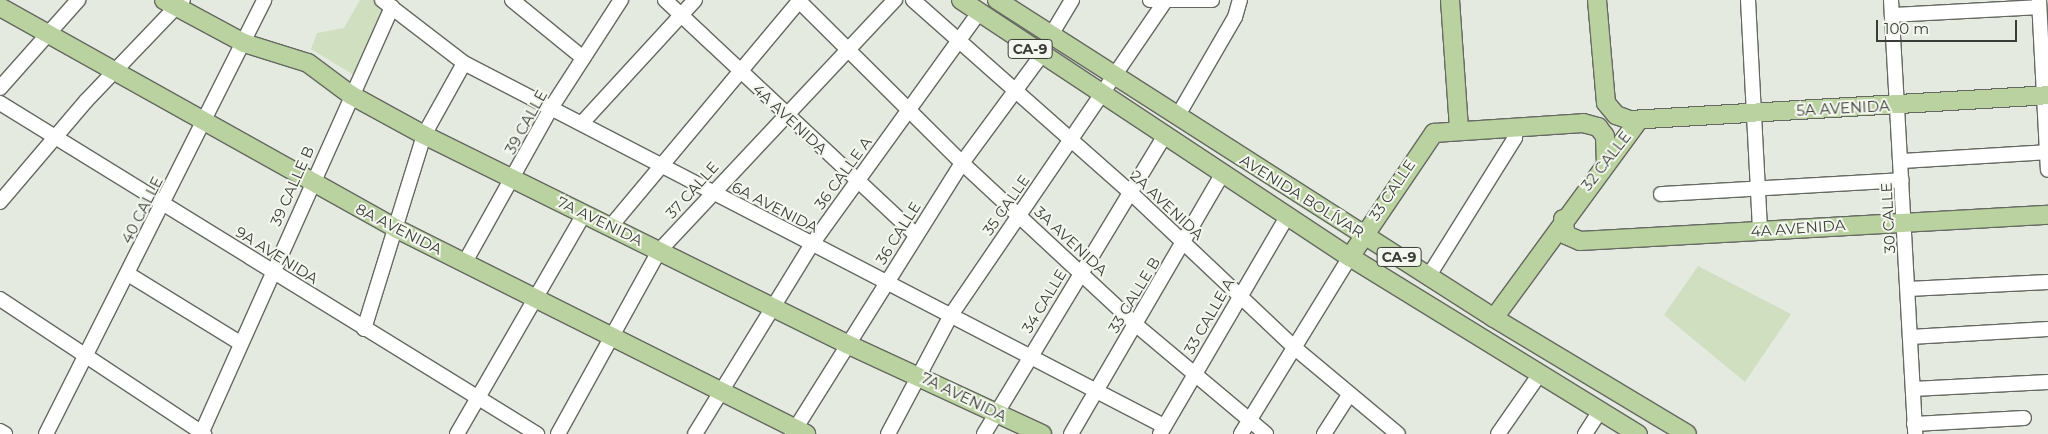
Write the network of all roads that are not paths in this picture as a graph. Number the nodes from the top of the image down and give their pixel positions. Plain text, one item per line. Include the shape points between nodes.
1 (78, 0) edge
2 (264, 0) edge
3 (512, 0) edge
4 (621, 0) edge
5 (665, 0) edge
6 (695, 0) edge
7 (799, 0) edge
8 (895, 0) edge
9 (913, 0) edge
10 (961, 0) edge
11 (998, 0) edge
12 (1072, 0) edge
13 (1150, 0) edge
14 (1212, 0) edge
15 (1240, 0) edge
16 (1450, 0) edge
17 (1598, 0) edge
18 (1748, 0) edge
19 (1891, 0) edge
20 (174, 2) edge
21 (1164, 3) junction
22 (387, 4) edge
23 (2039, 4) edge
24 (0, 7) edge
25 (978, 14) junction
26 (681, 15) junction
27 (1892, 15) junction
28 (46, 34) junction
29 (1051, 35) junction
30 (959, 41) junction
31 (244, 43) junction
32 (850, 50) junction
33 (1041, 56) junction
34 (583, 58) junction
35 (464, 63) junction
36 (738, 72) junction
37 (114, 74) junction
38 (1113, 78) junction
39 (1604, 86) junction
40 (0, 88) edge
41 (1015, 91) junction
42 (351, 95) junction
43 (1101, 95) junction
44 (2046, 95) edge
45 (0, 103) edge
46 (1897, 105) junction
47 (551, 108) junction
48 (910, 110) junction
49 (1754, 113) junction
50 (787, 115) junction
51 (1177, 117) junction
52 (1638, 121) junction
53 (1570, 122) junction
54 (582, 123) junction
55 (203, 124) junction
56 (1516, 127) junction
57 (1459, 129) junction
58 (56, 135) junction
59 (424, 135) junction
60 (1165, 135) junction
61 (1070, 142) junction
62 (2047, 152) edge
63 (1606, 160) junction
64 (1901, 161) junction
65 (962, 163) junction
66 (658, 165) junction
67 (2048, 170) edge
68 (1223, 173) junction
69 (513, 178) junction
70 (1902, 180) junction
71 (856, 181) junction
72 (312, 183) junction
73 (1757, 189) junction
74 (711, 192) junction
75 (1130, 192) junction
76 (1661, 194) dead end
77 (0, 201) edge
78 (164, 203) junction
79 (584, 214) junction
80 (2048, 214) edge
81 (1019, 215) junction
82 (1288, 215) junction
83 (1563, 219) junction
84 (1905, 221) junction
85 (611, 226) junction
86 (396, 228) junction
87 (1760, 230) junction
88 (1364, 234) junction
89 (916, 235) junction
90 (812, 244) junction
91 (1184, 244) junction
92 (659, 251) junction
93 (1350, 257) junction
94 (465, 262) junction
95 (272, 271) junction
96 (1081, 273) junction
97 (128, 274) junction
98 (1428, 277) junction
99 (886, 282) junction
100 (2048, 282) edge
101 (1908, 290) junction
102 (1239, 296) junction
103 (537, 298) junction
104 (0, 299) edge
105 (773, 307) junction
106 (951, 315) junction
107 (1494, 318) junction
108 (1135, 324) junction
109 (364, 329) junction
110 (2048, 329) edge
111 (614, 336) junction
112 (1910, 337) junction
113 (240, 344) junction
114 (847, 344) junction
115 (1295, 348) junction
116 (1031, 354) junction
117 (88, 355) junction
118 (1193, 374) junction
119 (1539, 375) junction
120 (921, 376) junction
121 (2048, 382) edge
122 (1097, 389) junction
123 (1913, 389) junction
124 (724, 391) junction
125 (1349, 395) junction
126 (478, 401) junction
127 (1600, 411) junction
128 (996, 414) junction
129 (2024, 418) dead end
130 (1249, 422) junction
131 (1915, 429) edge
132 (1162, 430) edge
133 (0, 431) edge
134 (798, 432) edge
135 (5, 434) edge
136 (46, 434) edge
137 (202, 434) edge
138 (457, 434) edge
139 (537, 434) edge
140 (558, 434) edge
141 (695, 434) edge
142 (888, 434) edge
143 (984, 434) edge
144 (1042, 434) edge
145 (1071, 434) edge
146 (1241, 434) edge
147 (1266, 434) edge
148 (1324, 434) edge
149 (1398, 434) edge
150 (1498, 434) edge
151 (1585, 434) edge
152 (1638, 434) edge
153 (1686, 434) edge

1 - 28 street
2 - 31 street, 40 CALLE
3 - 34 street
4 - 34 street, 39 CALLE
5 - 26 street, 4A AVENIDA
6 - 26 street
7 - 32 street, 3A AVENIDA
7 - 36 street
8 - 32 street, 37 CALLE
9 - 30 street, 2A AVENIDA
10 - 25 main road, AVENIDA BOLÍVAR / CA-9
11 - 29 main road, AVENIDA BOLÍVAR / CA-9
12 - 29 street
13 - 21 street
14 - 21 street
15 - 51 street via 1236,17
16 - 57 main road
17 - 39 main road, 32 CALLE
18 - 49 street
19 - 27 street, 30 CALLE
20 - 31 main road, 7A AVENIDA
20 - 37 street
21 - 38 street, 35 CALLE
22 - 35 street, 6A AVENIDA
22 - 42 street, 39 CALLE B
23 - 27 street
23 - 44 street
24 - 28 main road, 8A AVENIDA
25 - 30 street, 36 CALLE A
25 - 33 main road, AVENIDA BOLÍVAR / CA-9
26 - 36 street, 4A AVENIDA
26 - 54 street
27 - 46 street, 30 CALLE
28 - 37 main road, 8A AVENIDA
28 - 40 street
29 - 38 main road, AVENIDA BOLÍVAR / CA-9
30 - 41 street, 2A AVENIDA
30 - 48 street, 36 CALLE A
31 - 42 main road, 7A AVENIDA via 308,64
31 - 55 street, 40 CALLE
32 - 48 street, 3A AVENIDA
32 - 50 street, 37 CALLE
33 - 41 street, 36 CALLE
33 - 43 main road, AVENIDA BOLÍVAR / CA-9
34 - 47 street, 39 CALLE
35 - 47 street, 6A AVENIDA
35 - 59 street
36 - 50 street, 4A AVENIDA
36 - 66 street
37 - 55 main road, 8A AVENIDA
37 - 58 street
38 - 43 street, 35 CALLE
38 - 51 main road, AVENIDA BOLÍVAR / CA-9
39 - 52 main road, 32 CALLE via 1611,112
39 - 53 main road via 1593,110
41 - 61 street, 2A AVENIDA
41 - 65 street, 36 CALLE
42 - 59 main road, 7A AVENIDA
42 - 72 street, 39 CALLE B
43 - 60 main road, AVENIDA BOLÍVAR / CA-9
43 - 61 street, 35 CALLE
44 - 46 main road, 5A AVENIDA
44 - 62 street
45 - 58 street, 9A AVENIDA
46 - 49 main road, 5A AVENIDA
46 - 64 street, 30 CALLE
47 - 54 street, 6A AVENIDA
47 - 69 street, 39 CALLE
48 - 65 street, 3A AVENIDA
48 - 71 street, 36 CALLE A
49 - 52 main road, 5A AVENIDA
49 - 73 street
50 - 71 street, 4A AVENIDA
50 - 74 street, 37 CALLE
51 - 88 main road, AVENIDA BOLÍVAR / CA-9
52 - 63 main road, 32 CALLE
53 - 56 main road
53 - 63 main road via 1592,124 1602,131 1607,144
54 - 66 street, 6A AVENIDA
55 - 72 main road, 8A AVENIDA
55 - 78 street, 40 CALLE
56 - 57 main road
56 - 98 street via 1515,138
57 - 88 main road, 33 CALLE via 1443,130 1425,141
58 - 77 street
58 - 78 street, 9A AVENIDA
59 - 69 main road, 7A AVENIDA
59 - 86 street
60 - 68 main road, AVENIDA BOLÍVAR / CA-9
60 - 75 street, 34 CALLE
61 - 75 street, 2A AVENIDA
61 - 81 street, 35 CALLE
62 - 64 street
62 - 67 street
63 - 83 main road, 32 CALLE
64 - 70 street, 30 CALLE
65 - 81 street, 3A AVENIDA
65 - 89 street, 36 CALLE
66 - 74 street, 6A AVENIDA
66 - 85 street
68 - 82 main road, AVENIDA BOLÍVAR / CA-9
68 - 91 street, 33 CALLE B
69 - 79 main road, 7A AVENIDA
69 - 94 street, 39 CALLE
70 - 73 street
70 - 84 street, 30 CALLE
71 - 89 street, 4A AVENIDA
71 - 90 street, 36 CALLE A
72 - 86 main road, 8A AVENIDA
72 - 95 street, 39 CALLE B
73 - 76 street
73 - 87 street
74 - 90 street, 6A AVENIDA
74 - 92 street, 37 CALLE
75 - 91 street, 2A AVENIDA
75 - 96 street, 34 CALLE
78 - 95 street, 9A AVENIDA
78 - 97 street, 40 CALLE
79 - 85 main road, 7A AVENIDA
79 - 103 street
80 - 84 main road, 4A AVENIDA
81 - 96 street, 3A AVENIDA
81 - 106 street, 35 CALLE
82 - 93 main road, AVENIDA BOLÍVAR / CA-9
82 - 102 street, 33 CALLE A
83 - 87 main road, 4A AVENIDA via 1565,233 1576,241
83 - 107 main road, 32 CALLE
84 - 87 main road, 4A AVENIDA
84 - 101 street, 30 CALLE
85 - 92 main road, 7A AVENIDA
86 - 94 main road, 8A AVENIDA
86 - 109 street
88 - 93 main road, 33 CALLE
88 - 98 main road, AVENIDA BOLÍVAR / CA-9
89 - 99 street, 36 CALLE
90 - 99 street, 6A AVENIDA
90 - 105 street, 36 CALLE A
91 - 102 street, 2A AVENIDA
91 - 108 street, 33 CALLE B
92 - 105 main road, 7A AVENIDA
92 - 111 street, 37 CALLE
93 - 115 street, 33 CALLE
93 - 119 main road, AVENIDA BOLÍVAR / CA-9
94 - 103 main road, 8A AVENIDA
95 - 109 street, 9A AVENIDA
95 - 113 street, 39 CALLE B
96 - 108 street, 3A AVENIDA
96 - 116 street, 34 CALLE
97 - 113 street
97 - 117 street, 40 CALLE
98 - 107 main road, AVENIDA BOLÍVAR / CA-9
99 - 106 street, 6A AVENIDA
99 - 114 street, 36 CALLE
100 - 101 street
101 - 112 street, 30 CALLE
102 - 115 street, 2A AVENIDA
102 - 118 street, 33 CALLE A
103 - 111 main road, 8A AVENIDA
103 - 126 street
104 - 117 street
105 - 114 main road, 7A AVENIDA
105 - 124 street, 36 CALLE A
106 - 116 street, 6A AVENIDA
106 - 120 street, 35 CALLE
107 - 153 main road, AVENIDA BOLÍVAR / CA-9
108 - 118 street, 3A AVENIDA
108 - 122 street, 33 CALLE B
109 - 126 street, 9A AVENIDA
110 - 112 street
111 - 124 main road, 8A AVENIDA
111 - 140 street, 37 CALLE
112 - 123 street, 30 CALLE
113 - 137 street, 39 CALLE B
114 - 120 main road, 7A AVENIDA
114 - 134 street, 36 CALLE
115 - 125 street, 2A AVENIDA
115 - 130 street, 33 CALLE
116 - 122 street, 6A AVENIDA
116 - 128 street, 34 CALLE
117 - 136 street, 40 CALLE
117 - 137 street
118 - 130 street, 3A AVENIDA
118 - 132 street, 33 CALLE A
119 - 127 main road, AVENIDA BOLÍVAR / CA-9
119 - 150 street
120 - 128 main road, 7A AVENIDA
120 - 142 street, 35 CALLE
121 - 123 street
122 - 132 street, 6A AVENIDA
122 - 145 street, 33 CALLE B
123 - 131 street, 30 CALLE
124 - 134 main road, 8A AVENIDA
124 - 141 street, 36 CALLE A
125 - 148 street
125 - 149 street, 2A AVENIDA
126 - 138 street
126 - 139 street, 9A AVENIDA
127 - 151 street
127 - 152 main road, AVENIDA BOLÍVAR / CA-9
128 - 143 street, 34 CALLE
128 - 144 main road, 7A AVENIDA
129 - 131 street
130 - 146 street, 33 CALLE
130 - 147 street, 3A AVENIDA
133 - 135 street

